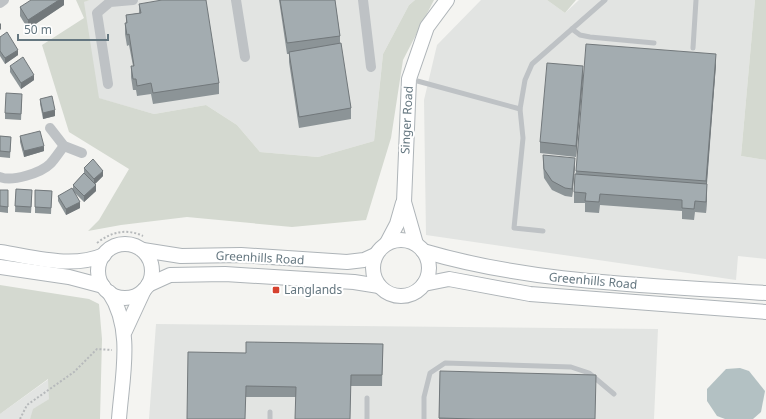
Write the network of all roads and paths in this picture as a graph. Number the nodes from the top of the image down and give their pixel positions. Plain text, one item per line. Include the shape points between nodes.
1 (4, 0) edge
2 (133, 0) edge
3 (236, 0) edge
4 (363, 0) edge
5 (447, 0) edge
6 (605, 0) edge
7 (696, 0) edge
8 (0, 2) edge
9 (572, 29) junction
10 (654, 43) dead end
11 (693, 48) dead end
12 (245, 57) dead end
13 (371, 67) dead end
14 (409, 79) junction
15 (108, 84) dead end
16 (520, 109) junction
17 (50, 128) dead end
18 (64, 146) junction
19 (82, 153) dead end
20 (0, 177) edge
21 (404, 202) junction
22 (543, 231) dead end
23 (387, 243) junction
24 (420, 248) junction
25 (143, 250) junction
26 (0, 252) edge
27 (104, 255) junction
28 (376, 255) junction
29 (0, 267) edge
30 (424, 284) junction
31 (379, 286) junction
32 (146, 288) junction
33 (106, 289) junction
34 (766, 294) edge
35 (766, 312) edge
36 (125, 332) junction
37 (124, 351) junction
38 (614, 394) dead end
39 (367, 398) dead end
40 (270, 412) dead end
41 (20, 419) edge
42 (119, 419) edge
43 (270, 419) edge
44 (367, 419) edge
45 (424, 419) edge

1 - 8 street
2 - 15 street via 110,2 97,13
3 - 12 street
4 - 13 street
5 - 14 street, Singer Road via 427,27
6 - 9 lane
7 - 11 lane
9 - 10 lane via 580,35 590,37
9 - 16 lane via 532,64 525,80
14 - 16 lane
14 - 21 street, Singer Road
16 - 22 lane via 523,138 514,228
17 - 18 street
18 - 19 street
18 - 20 street via 43,169 24,176
21 - 23 street, Singer Road
21 - 24 street, Singer Road
23 - 24 street via 402,240
23 - 28 street
24 - 30 street via 429,267
24 - 34 street, Greenhills Road via 471,265 556,278
25 - 27 street via 131,245 118,245 110,248
25 - 28 street, Greenhills Road via 181,256 241,255 347,262 364,260
25 - 32 street via 152,266 152,275
26 - 27 street via 67,262 90,261
27 - 33 street via 98,271
28 - 31 street via 372,271
29 - 33 street via 68,277
30 - 31 street via 406,296 391,295
30 - 35 street, Greenhills Road via 449,279 538,294
31 - 32 street, Greenhills Road via 354,282 225,274 170,275
32 - 33 street via 138,295 124,297
32 - 36 street
33 - 36 street via 117,304
36 - 37 street
37 - 41 path via 97,349 74,372 27,405
37 - 42 street
38 - 45 lane via 589,373 571,367 445,363 430,374 424,396
39 - 44 lane
40 - 43 lane

